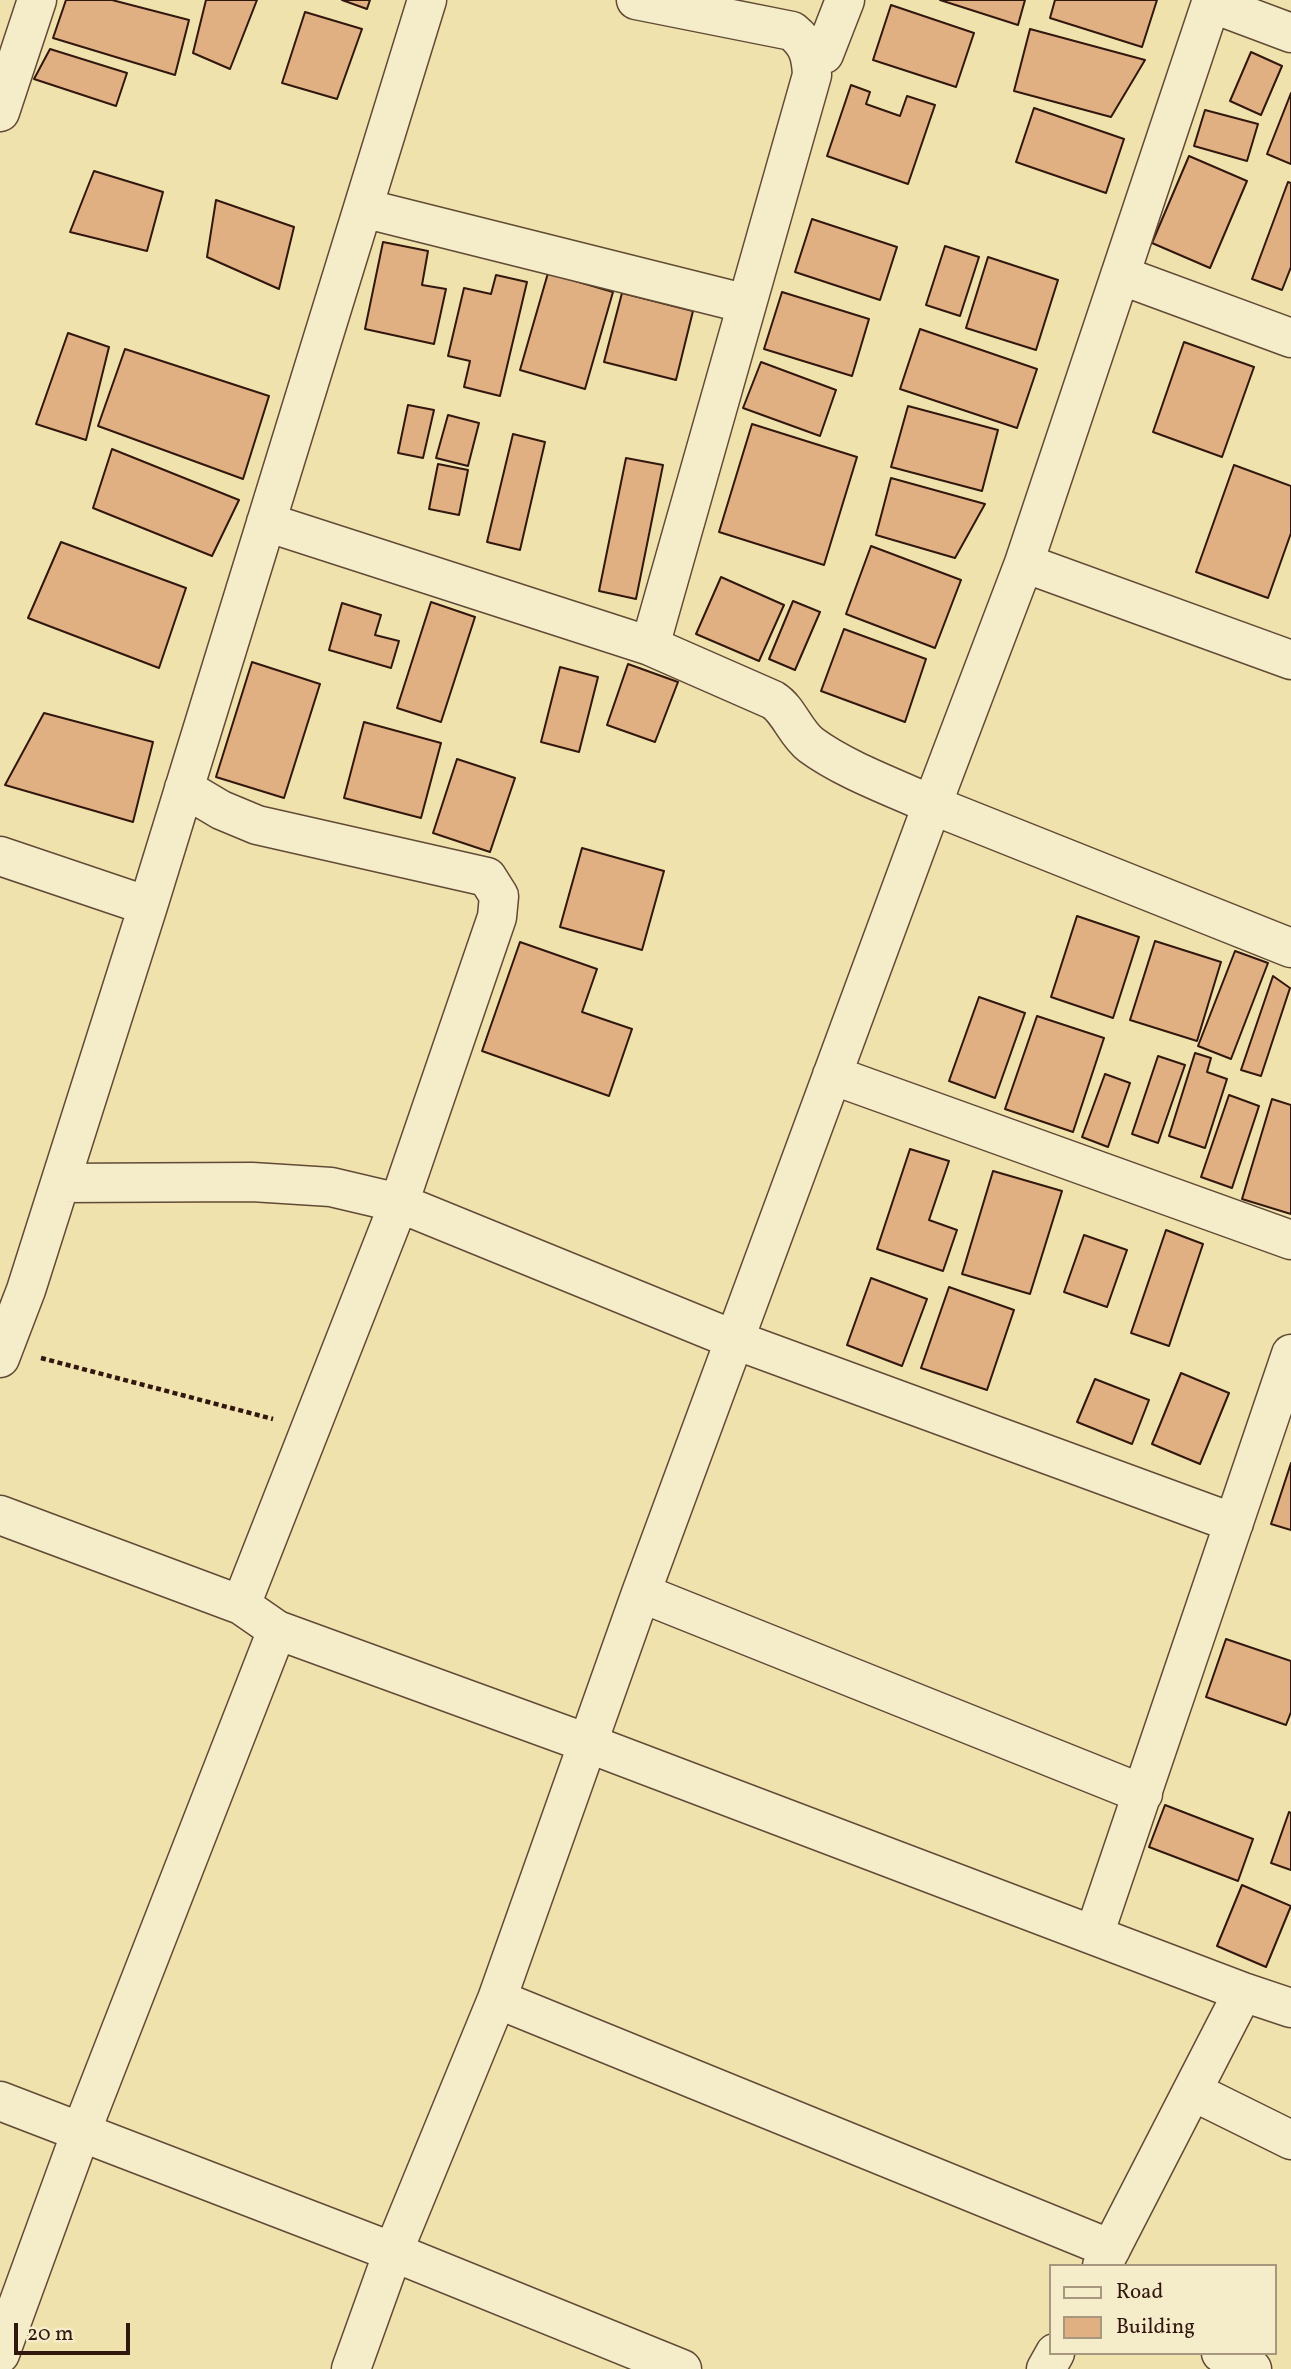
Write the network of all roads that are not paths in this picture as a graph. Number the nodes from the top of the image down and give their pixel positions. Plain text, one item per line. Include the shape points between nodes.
1 (37, 0) edge
2 (428, 0) edge
3 (636, 0) edge
4 (845, 0) edge
5 (1211, 2) edge
6 (1291, 33) edge
7 (10, 46) edge
8 (824, 54) dead end
9 (0, 112) edge
10 (363, 208) junction
11 (1120, 275) junction
12 (747, 304) junction
13 (1291, 338) edge
14 (266, 522) junction
15 (1024, 563) junction
16 (650, 646) junction
17 (1291, 660) edge
18 (184, 788) junction
19 (932, 805) junction
20 (0, 856) edge
21 (148, 906) junction
22 (1291, 948) edge
23 (832, 1075) junction
24 (60, 1182) junction
25 (399, 1203) junction
26 (1291, 1240) edge
27 (13, 1285) edge
28 (735, 1340) junction
29 (2, 1353) edge
30 (1291, 1354) edge
31 (0, 1514) edge
32 (1234, 1523) junction
33 (641, 1593) junction
34 (242, 1605) junction
35 (277, 1630) junction
36 (587, 1743) junction
37 (1143, 1794) junction
38 (1094, 1935) junction
39 (1243, 1992) junction
40 (497, 1999) junction
41 (1291, 2008) edge
42 (1192, 2091) junction
43 (0, 2101) edge
44 (81, 2132) junction
45 (1291, 2140) edge
46 (393, 2252) junction
47 (1106, 2257) edge
48 (0, 2354) edge
49 (1225, 2355) edge
50 (351, 2369) edge
51 (682, 2369) edge
52 (1252, 2369) edge

1 - 7 street
2 - 10 street
3 - 12 street via 792,31 804,40 811,55 812,75
4 - 8 street
5 - 6 street
5 - 11 street
7 - 9 street
10 - 12 street
10 - 14 street
11 - 13 street
11 - 15 street
12 - 16 street
14 - 16 street
14 - 18 street
15 - 17 street
15 - 19 street
16 - 19 street via 773,700 807,742 827,756
18 - 21 street
18 - 25 street via 257,825 488,877 499,896 497,917
19 - 22 street
19 - 23 street
20 - 21 street
21 - 24 street
23 - 26 street
23 - 28 street
24 - 25 street via 252,1182 331,1187
24 - 27 street
25 - 28 street
25 - 34 street
27 - 29 street
28 - 32 street
28 - 33 street
30 - 32 street
31 - 34 street
32 - 37 street
33 - 36 street
33 - 37 street
34 - 35 street
35 - 36 street
35 - 44 street
36 - 38 street
36 - 40 street
37 - 38 street
38 - 39 street
39 - 41 street
39 - 42 street
40 - 46 street
40 - 47 street
42 - 45 street
42 - 47 street
43 - 44 street
44 - 46 street
44 - 48 street
46 - 50 street
46 - 51 street
49 - 52 street

